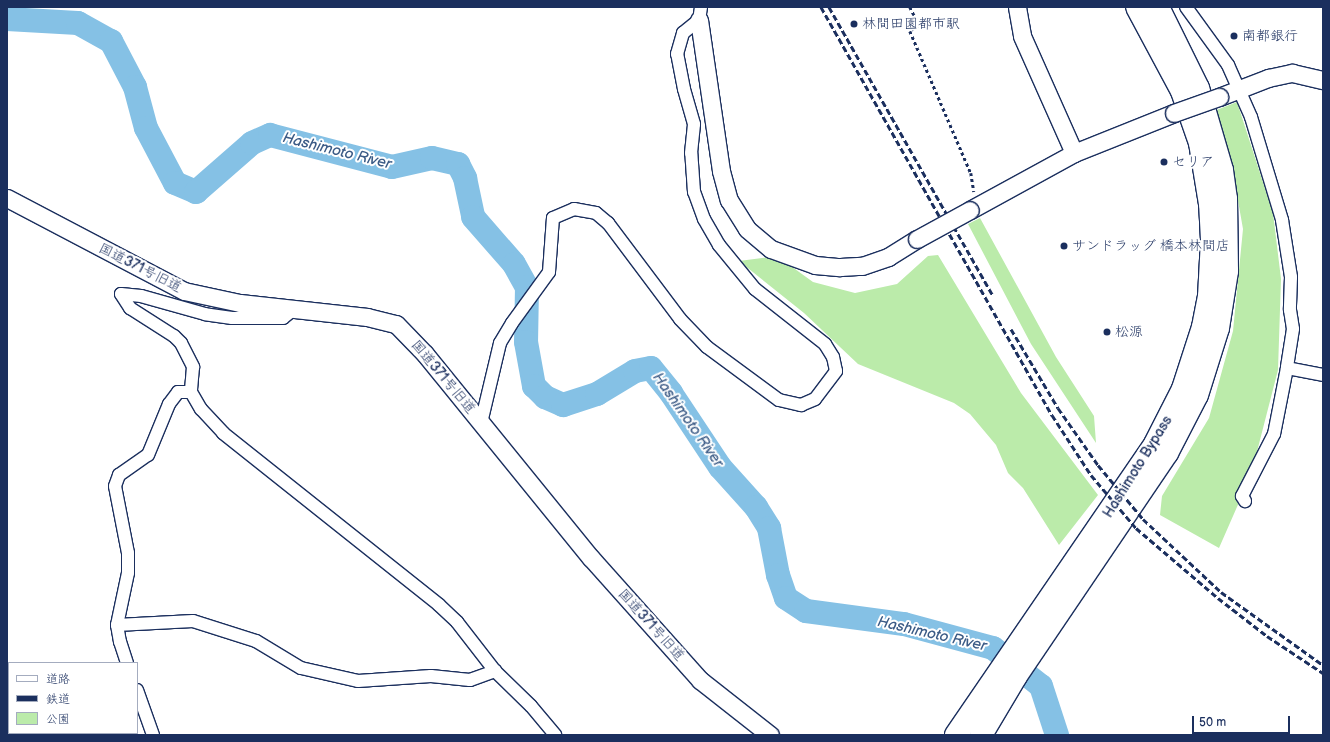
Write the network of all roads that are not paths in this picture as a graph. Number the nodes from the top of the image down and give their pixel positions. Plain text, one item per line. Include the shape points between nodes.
1 (1017, 7) edge
2 (1137, 7) edge
3 (1158, 7) edge
4 (1186, 7) edge
5 (700, 13) edge
6 (1323, 80) edge
7 (1237, 90) junction
8 (1074, 153) junction
9 (7, 198) edge
10 (294, 309) junction
11 (1287, 368) junction
12 (1323, 375) edge
13 (191, 392) junction
14 (481, 423) junction
15 (1245, 501) dead end
16 (1074, 579) junction
17 (117, 625) junction
18 (127, 662) edge
19 (495, 671) junction
20 (138, 693) edge
21 (153, 735) edge
22 (555, 735) edge
23 (770, 735) edge
24 (956, 735) edge
25 (981, 735) edge

1 - 8 street via 1022,36
2 - 16 highway, Hashimoto Bypass via 1182,91 1200,143 1212,233 1209,297 1194,357 1170,417
3 - 16 highway, Hashimoto Bypass via 1198,88 1216,143 1226,199 1227,264 1224,297 1210,360 1184,425 1148,483
4 - 7 street via 1228,64
5 - 8 street, bridge via 721,171 729,200 747,230 771,249 815,265 862,266 888,257 917,238
5 - 14 street via 683,33 677,54 694,124 691,153 694,192 704,220 719,245 755,289 825,344 833,357 836,371 815,399 801,405 779,400 707,347 680,320 608,223 596,213 574,209 553,218 549,272 500,343
6 - 7 street via 1292,73 1268,78
7 - 8 street, bridge
7 - 11 street via 1251,116 1282,220 1290,277 1293,329
9 - 10 street, 国道371号旧道 via 184,291 240,303
10 - 13 street via 283,318 232,318 205,314 140,296 121,294 130,308 181,343 193,366
10 - 14 street, 国道371号旧道 via 367,316 396,324
11 - 12 street
11 - 15 street via 1274,434 1242,496
13 - 17 street via 178,392 169,404 148,455 119,475 115,486 128,553 128,573
13 - 19 street via 201,409 240,448 439,605 457,622
14 - 23 street, 国道371号旧道 via 591,558 700,680
16 - 24 highway, Hashimoto Bypass
16 - 25 highway, Hashimoto Bypass
17 - 18 street
17 - 19 street via 193,621 256,642 301,668 358,681 431,676 470,680
19 - 22 street via 531,706
20 - 21 street

